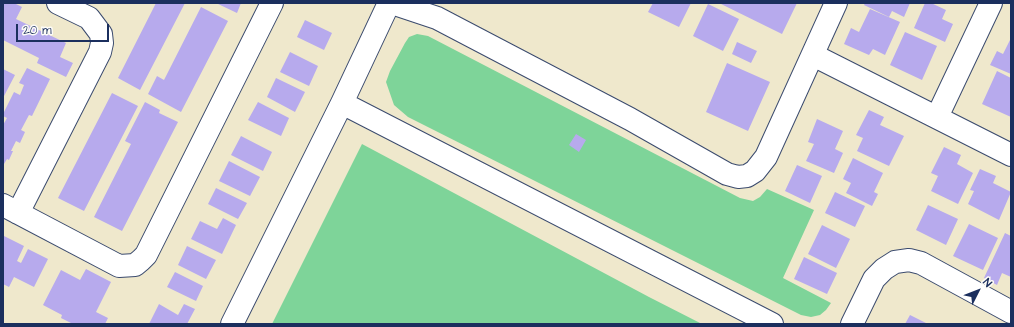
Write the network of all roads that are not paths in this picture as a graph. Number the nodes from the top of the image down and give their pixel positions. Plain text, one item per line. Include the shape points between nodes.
1 (58, 3) edge
2 (272, 3) edge
3 (391, 3) edge
4 (836, 3) edge
5 (991, 3) edge
6 (813, 55) junction
7 (342, 103) junction
8 (937, 117) junction
9 (1011, 155) edge
10 (11, 209) edge
11 (1011, 312) edge
12 (232, 324) edge
13 (772, 324) edge
14 (852, 324) edge

1 - 10 street via 89,18 101,34 102,44 100,52
2 - 10 street via 146,255 135,265 119,266
3 - 6 street via 436,18 630,119 727,174 738,177 747,176 755,171 766,157
3 - 7 street
4 - 6 street
5 - 8 street
6 - 8 street
7 - 12 street
7 - 13 street
8 - 9 street
11 - 14 street via 920,263 909,260 895,262 874,279

